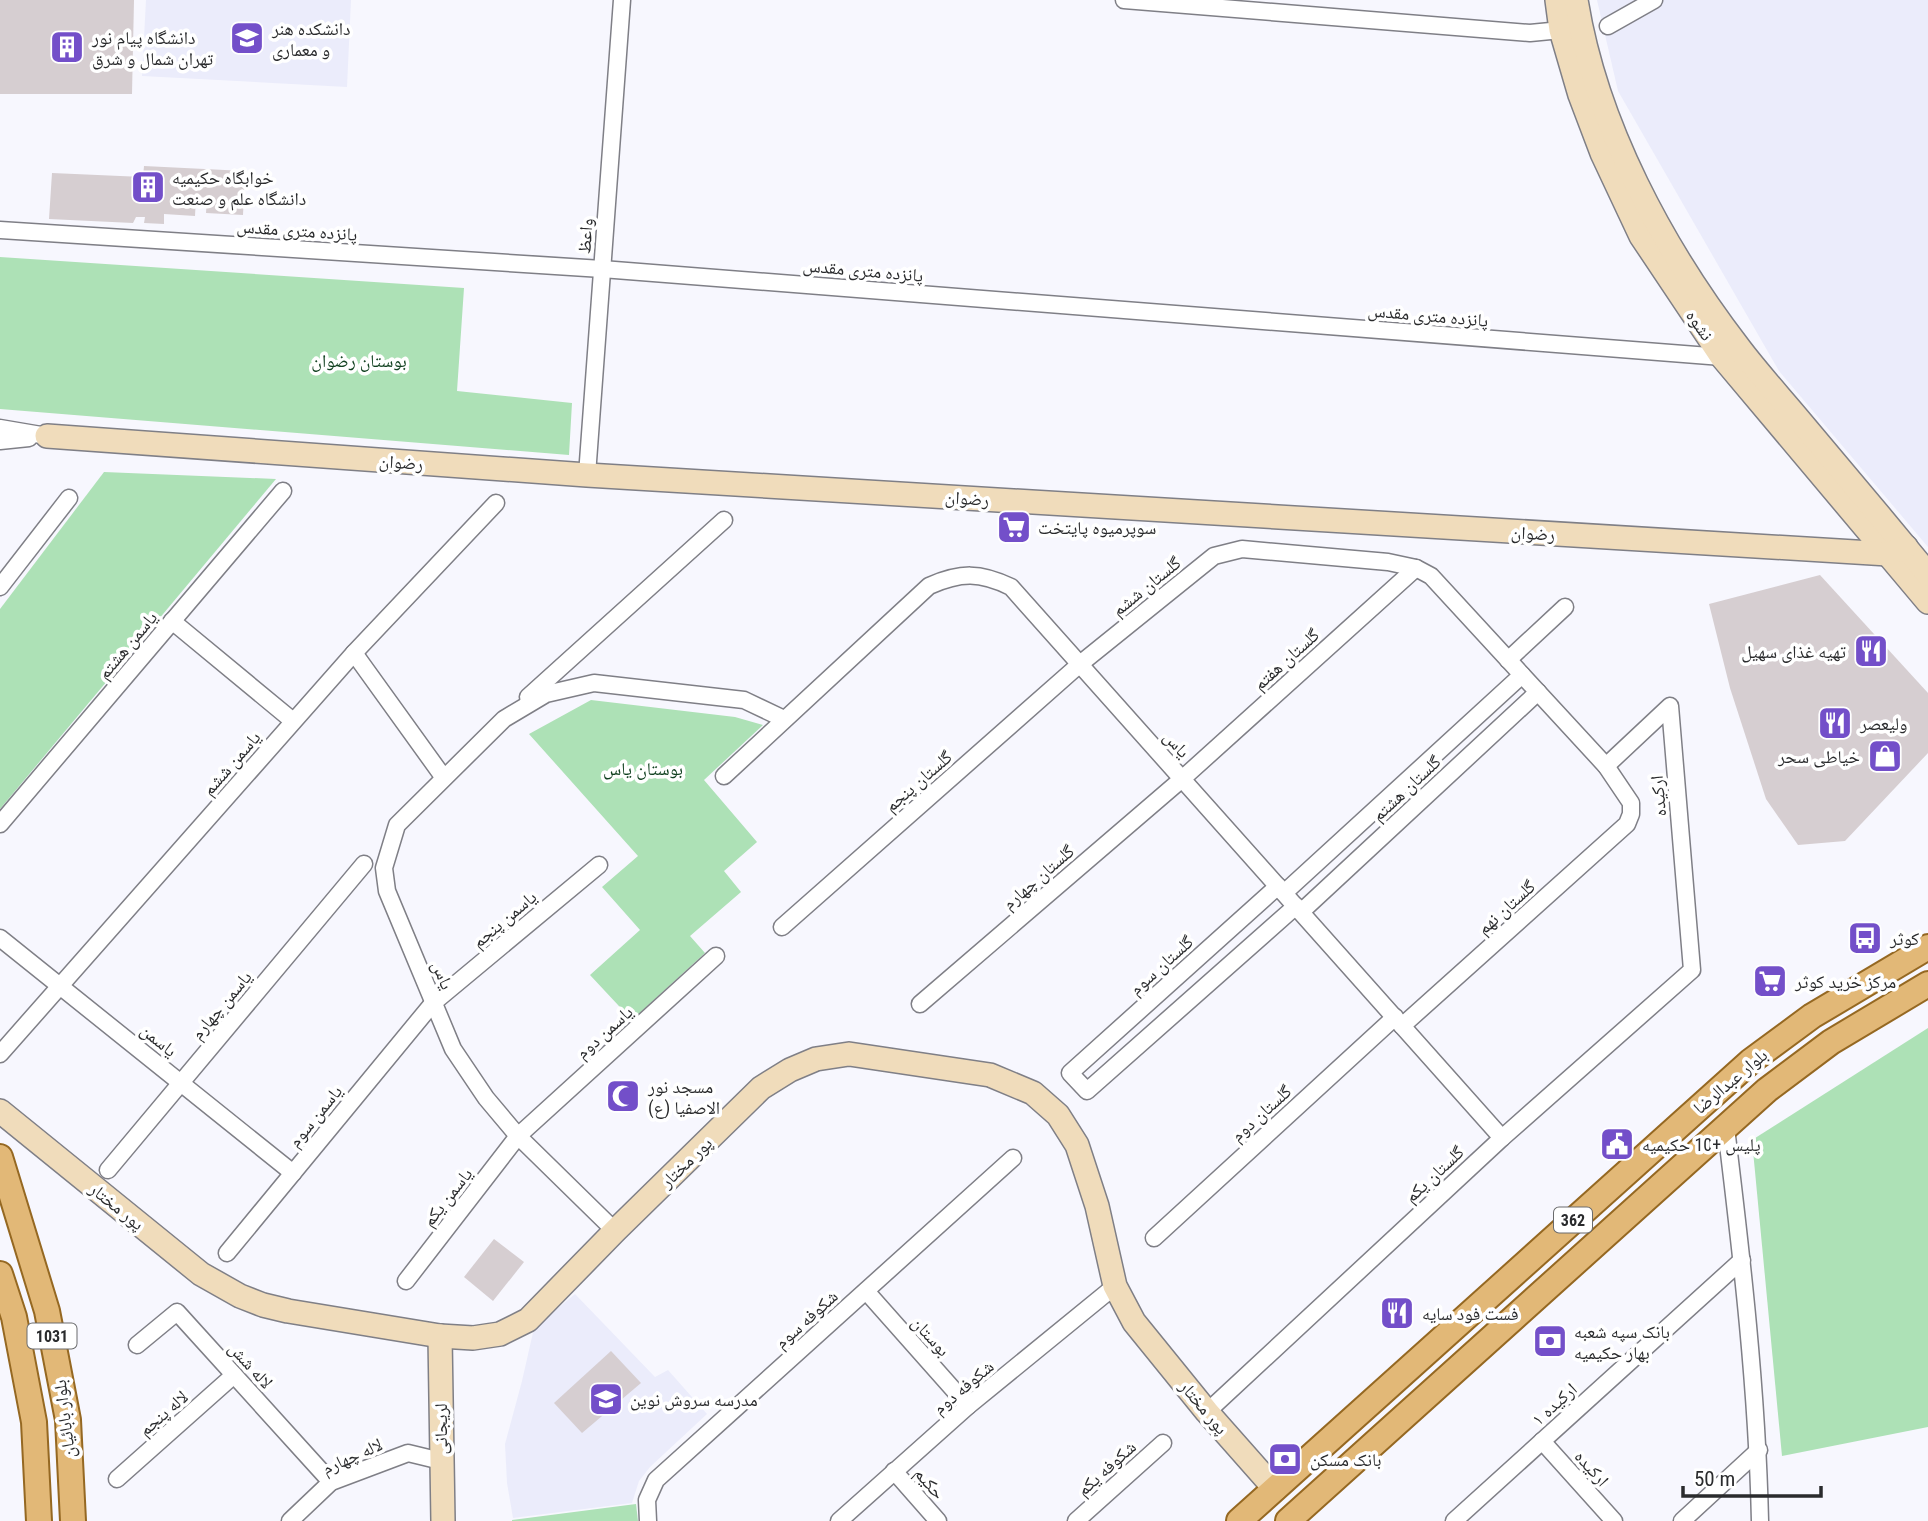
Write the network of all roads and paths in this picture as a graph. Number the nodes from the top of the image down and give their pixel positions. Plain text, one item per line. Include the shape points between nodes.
1 (622, 0) edge
2 (1125, 0) edge
3 (1557, 0) edge
4 (1576, 0) edge
5 (1654, 0) edge
6 (1608, 26) dead end
7 (1571, 29) junction
8 (0, 230) edge
9 (602, 269) junction
10 (1731, 353) junction
11 (0, 428) edge
12 (47, 436) junction
13 (0, 441) edge
14 (587, 475) junction
15 (283, 491) dead end
16 (68, 498) dead end
17 (496, 503) dead end
18 (724, 520) dead end
19 (1897, 551) junction
20 (1416, 568) junction
21 (1928, 573) edge
22 (0, 587) edge
23 (1928, 602) edge
24 (1565, 607) dead end
25 (172, 621) junction
26 (354, 653) junction
27 (1508, 660) junction
28 (1080, 664) junction
29 (1522, 675) junction
30 (1538, 692) junction
31 (504, 719) junction
32 (784, 719) junction
33 (293, 721) junction
34 (1606, 766) junction
35 (724, 776) dead end
36 (444, 778) junction
37 (1182, 779) junction
38 (0, 824) edge
39 (364, 864) dead end
40 (599, 865) dead end
41 (1290, 899) junction
42 (782, 927) dead end
43 (0, 938) edge
44 (1928, 947) edge
45 (716, 956) dead end
46 (1692, 970) joint
47 (1928, 984) edge
48 (61, 987) junction
49 (433, 1003) junction
50 (919, 1004) dead end
51 (1399, 1022) junction
52 (0, 1054) edge
53 (181, 1083) junction
54 (0, 1111) edge
55 (1726, 1128) junction
56 (519, 1136) junction
57 (1502, 1138) junction
58 (0, 1157) edge
59 (1013, 1158) dead end
60 (108, 1170) dead end
61 (293, 1173) junction
62 (615, 1231) junction
63 (1154, 1238) dead end
64 (228, 1253) dead end
65 (1742, 1260) junction
66 (0, 1274) edge
67 (406, 1281) dead end
68 (1115, 1286) junction
69 (866, 1291) junction
70 (440, 1336) junction
71 (137, 1345) dead end
72 (234, 1375) junction
73 (968, 1406) junction
74 (1207, 1412) junction
75 (1542, 1441) junction
76 (1163, 1443) dead end
77 (1759, 1450) junction
78 (440, 1461) junction
79 (894, 1471) junction
80 (117, 1479) dead end
81 (331, 1482) junction
82 (1275, 1489) junction
83 (39, 1521) edge
84 (72, 1521) edge
85 (290, 1521) edge
86 (443, 1521) edge
87 (648, 1521) edge
88 (839, 1521) edge
89 (938, 1521) edge
90 (1076, 1521) edge
91 (1239, 1521) edge
92 (1288, 1521) edge
93 (1454, 1521) edge
94 (1614, 1521) edge
95 (1682, 1521) edge
96 (1760, 1521) edge

1 - 9 street, واعظ
2 - 7 street via 1530,33
3 - 7 main road, نشوه
4 - 7 main road, نشوه
5 - 6 street
7 - 10 main road, نشوه via 1580,95 1641,236
8 - 9 street, پانزده متری مقدس
9 - 10 street, پانزده متری مقدس
9 - 14 street, واعظ
10 - 19 main road, نشوه
11 - 12 street
12 - 13 street
12 - 14 main road, رضوان
14 - 19 main road, رضوان
15 - 25 street, یاسمن هشتم
16 - 22 street
17 - 26 street, یاسمن ششم
18 - 31 street, یاس
19 - 21 main road, نشوه
19 - 23 main road, نشوه
20 - 27 street via 1431,576
20 - 28 street, گلستان ششم via 1242,549 1214,556
20 - 37 street, گلستان هفتم
24 - 27 street
25 - 33 street
25 - 38 street, یاسمن هشتم
26 - 33 street, یاسمن ششم
26 - 36 street
27 - 29 street
28 - 32 street, یاس via 1011,587 970,574 949,577 929,586
28 - 37 street, یاس
28 - 42 street, گلستان پنجم
29 - 30 street
29 - 41 street, گلستان هشتم
30 - 34 street
30 - 41 street, گلستان هشتم
31 - 32 street, یاس via 546,694 594,683 744,700
31 - 36 street, یاس
32 - 35 street, یاس
33 - 48 street, یاسمن ششم
34 - 46 street, ارکیده via 1670,706
34 - 51 street, گلستان نهم via 1631,803 1626,824
36 - 49 street, یاس via 397,825 384,868 387,891
37 - 41 street, یاس
37 - 50 street, گلستان چهارم
39 - 53 street, یاسمن چهارم
40 - 49 street, یاسمن پنجم
41 - 41 street, گلستان سوم via 1087,1091 1070,1073
41 - 51 street, یاس
43 - 48 street, یاسمن
44 - 82 main road, بلوار عبدالرضا / 362 via 1812,1016 1717,1090
45 - 56 street, یاسمن دوم
46 - 57 street, گلستان یکم
47 - 55 main road, بلوار عبدالرضا / 362 via 1831,1042
48 - 52 street, یاسمن ششم
48 - 53 street, یاسمن
49 - 56 street, یاس via 453,1049
49 - 61 street, یاسمن سوم
51 - 57 street, یاس
51 - 63 street, گلستان دوم
53 - 60 street, یاسمن چهارم
53 - 61 street, یاسمن
54 - 70 main road, پور مختار via 201,1274 240,1296 288,1311
55 - 65 street
55 - 92 main road, بلوار عبدالرضا / 362
56 - 62 street, یاس
56 - 67 street, یاسمن یکم
57 - 74 street, گلستان یکم
58 - 84 main road, بلوار بابائیان / 1031 via 47,1311 68,1420
59 - 69 street, شکوفه سوم
61 - 64 street, یاسمن سوم
62 - 68 main road, پور مختار via 761,1088 816,1059 849,1054 990,1075 1033,1093 1058,1115 1077,1145
62 - 70 main road, پور مختار via 528,1320 500,1334
65 - 75 street, ارکیده ۱
65 - 77 street
66 - 83 main road, بلوار بابائیان / 1031 via 14,1317 34,1422
68 - 73 street, شکوفه دوم
68 - 74 main road, پور مختار via 1134,1322
69 - 73 street, بوستان
69 - 87 street, شکوفه سوم via 656,1480 647,1500
70 - 78 main road, لریجانی
71 - 72 street, لاله شش via 177,1312
72 - 80 street, لاله پنجم
72 - 81 street, لاله شش
73 - 79 street, شکوفه دوم
74 - 82 main road, پور مختار
75 - 93 street, ارکیده ۱
75 - 94 street, ارکیده
76 - 90 street, شکوفه یکم
77 - 95 street
77 - 96 street
78 - 81 street, لاله چهارم via 408,1453
78 - 86 main road, لریجانی
79 - 88 street, شکوفه دوم
79 - 89 street, حکیم
81 - 85 street, لاله چهارم
82 - 91 main road, بلوار عبدالرضا / 362

